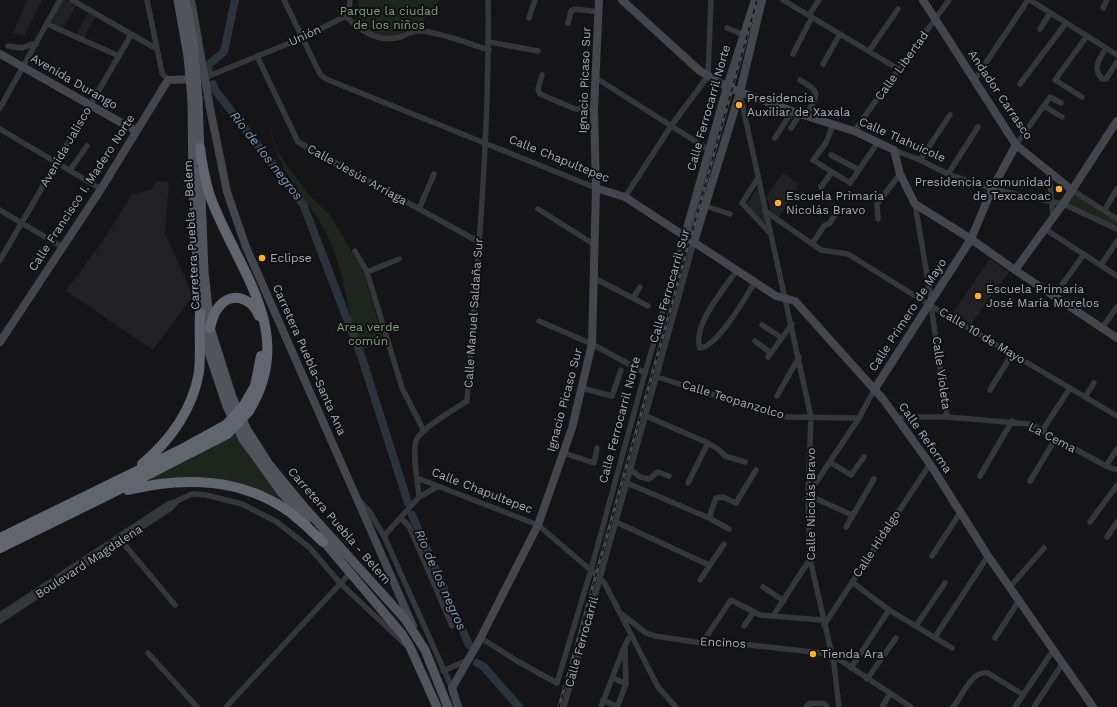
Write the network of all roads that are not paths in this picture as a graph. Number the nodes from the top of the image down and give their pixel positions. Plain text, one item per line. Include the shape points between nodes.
1 (60, 0) edge
2 (72, 0) edge
3 (147, 0) edge
4 (185, 0) edge
5 (191, 0) edge
6 (284, 0) edge
7 (350, 0) edge
8 (488, 0) edge
9 (535, 0) edge
10 (599, 0) edge
11 (622, 0) edge
12 (711, 0) edge
13 (755, 0) edge
14 (762, 0) edge
15 (782, 0) edge
16 (819, 0) edge
17 (923, 0) edge
18 (949, 0) edge
19 (1029, 0) edge
20 (1107, 0) edge
21 (176, 1) edge
22 (1103, 8) dead end
23 (898, 9) dead end
24 (599, 12) junction
25 (1050, 13) junction
26 (348, 14) junction
27 (811, 16) junction
28 (529, 18) dead end
29 (936, 19) junction
30 (568, 23) dead end
31 (1066, 23) junction
32 (47, 24) junction
33 (727, 28) dead end
34 (1040, 29) dead end
35 (840, 34) junction
36 (131, 35) junction
37 (744, 35) junction
38 (1087, 36) junction
39 (302, 38) junction
40 (489, 42) junction
41 (36, 44) junction
42 (8, 46) dead end
43 (1106, 48) junction
44 (157, 49) junction
45 (489, 50) junction
46 (538, 51) dead end
47 (869, 51) junction
48 (0, 54) edge
49 (793, 54) dead end
50 (1117, 55) edge
51 (119, 56) junction
52 (257, 56) junction
53 (1117, 62) edge
54 (823, 64) dead end
55 (23, 66) junction
56 (900, 70) junction
57 (542, 75) dead end
58 (708, 76) junction
59 (204, 78) junction
60 (596, 78) junction
61 (975, 79) junction
62 (168, 80) junction
63 (800, 80) dead end
64 (1020, 84) dead end
65 (727, 88) junction
66 (740, 92) junction
67 (1082, 97) dead end
68 (195, 99) junction
69 (1060, 103) dead end
70 (90, 105) junction
71 (1044, 106) junction
72 (0, 108) edge
73 (594, 109) junction
74 (792, 111) junction
75 (803, 115) junction
76 (950, 115) dead end
77 (1062, 117) dead end
78 (1117, 121) edge
79 (834, 125) junction
80 (671, 126) junction
81 (978, 127) dead end
82 (791, 128) dead end
83 (0, 129) edge
84 (136, 131) junction
85 (854, 131) junction
86 (774, 138) dead end
87 (878, 142) junction
88 (485, 143) junction
89 (1016, 145) junction
90 (87, 146) dead end
91 (200, 148) junction
92 (709, 150) junction
93 (894, 150) junction
94 (832, 155) dead end
95 (920, 160) junction
96 (57, 162) junction
97 (70, 170) junction
98 (859, 170) junction
99 (832, 172) junction
100 (1049, 172) junction
101 (434, 174) dead end
102 (900, 174) junction
103 (948, 174) junction
104 (758, 178) junction
105 (821, 187) dead end
106 (596, 188) junction
107 (101, 189) junction
108 (992, 189) junction
109 (1117, 189) edge
110 (1072, 190) junction
111 (625, 197) junction
112 (1052, 203) junction
113 (915, 204) junction
114 (1063, 204) junction
115 (705, 206) junction
116 (419, 209) junction
117 (538, 209) dead end
118 (0, 210) edge
119 (1104, 210) junction
120 (765, 211) junction
121 (836, 212) dead end
122 (730, 214) dead end
123 (1053, 215) junction
124 (878, 219) dead end
125 (1117, 219) edge
126 (22, 223) junction
127 (1046, 229) junction
128 (1117, 229) edge
129 (770, 232) junction
130 (685, 235) junction
131 (971, 239) junction
132 (1117, 241) edge
133 (479, 242) junction
134 (694, 242) junction
135 (812, 244) junction
136 (595, 245) junction
137 (62, 247) junction
138 (355, 251) dead end
139 (1084, 254) junction
140 (399, 259) dead end
141 (0, 260) edge
142 (1100, 265) junction
143 (737, 270) junction
144 (1015, 270) junction
145 (367, 272) junction
146 (1117, 276) edge
147 (594, 278) junction
148 (755, 282) junction
149 (640, 287) dead end
150 (1054, 296) junction
151 (633, 298) junction
152 (786, 299) junction
153 (930, 303) junction
154 (648, 306) dead end
155 (1117, 307) edge
156 (200, 313) junction
157 (539, 321) dead end
158 (792, 324) junction
159 (762, 325) dead end
160 (210, 328) junction
161 (1102, 328) junction
162 (1, 338) edge
163 (782, 338) junction
164 (1117, 338) edge
165 (755, 342) dead end
166 (592, 344) junction
167 (1012, 354) junction
168 (799, 357) junction
169 (621, 370) dead end
170 (645, 373) junction
171 (657, 377) junction
172 (1094, 384) dead end
173 (582, 388) junction
174 (1070, 388) junction
175 (874, 390) junction
176 (990, 390) dead end
177 (776, 396) dead end
178 (1085, 397) junction
179 (246, 408) junction
180 (646, 416) junction
181 (1117, 416) edge
182 (811, 417) junction
183 (903, 417) dead end
184 (947, 417) junction
185 (859, 418) junction
186 (1012, 421) junction
187 (226, 429) junction
188 (424, 431) junction
189 (1042, 431) junction
190 (1056, 438) junction
191 (708, 444) junction
192 (597, 448) dead end
193 (1117, 449) edge
194 (564, 453) junction
195 (864, 457) dead end
196 (745, 462) dead end
197 (830, 462) junction
198 (930, 464) junction
199 (1106, 466) junction
200 (631, 470) junction
201 (756, 470) dead end
202 (1117, 470) edge
203 (669, 476) dead end
204 (980, 476) dead end
205 (126, 477) junction
206 (417, 478) junction
207 (874, 479) dead end
208 (1030, 481) dead end
209 (627, 483) junction
210 (688, 483) dead end
211 (1117, 485) edge
212 (437, 487) junction
213 (808, 493) junction
214 (110, 494) junction
215 (355, 495) junction
216 (419, 497) junction
217 (960, 513) junction
218 (852, 515) junction
219 (401, 518) junction
220 (709, 518) junction
221 (616, 522) junction
222 (1090, 522) dead end
223 (1117, 522) edge
224 (538, 525) junction
225 (846, 527) dead end
226 (729, 529) dead end
227 (384, 536) junction
228 (1107, 537) dead end
229 (0, 538) edge
230 (119, 539) junction
231 (323, 542) junction
232 (724, 544) dead end
233 (0, 548) edge
234 (1044, 548) dead end
235 (932, 556) dead end
236 (988, 556) junction
237 (810, 559) junction
238 (709, 566) junction
239 (591, 570) junction
240 (350, 573) junction
241 (600, 578) junction
242 (700, 580) dead end
243 (852, 582) junction
244 (340, 583) junction
245 (945, 583) dead end
246 (763, 587) dead end
247 (1010, 587) junction
248 (1020, 599) junction
249 (27, 600) junction
250 (784, 601) junction
251 (175, 605) dead end
252 (889, 610) junction
253 (752, 613) junction
254 (621, 614) junction
255 (0, 615) edge
256 (773, 616) junction
257 (0, 621) edge
258 (823, 622) junction
259 (452, 626) dead end
260 (744, 626) dead end
261 (916, 626) junction
262 (632, 636) junction
263 (935, 637) junction
264 (418, 638) junction
265 (481, 638) junction
266 (896, 638) dead end
267 (996, 638) dead end
268 (702, 643) junction
269 (410, 647) junction
270 (952, 648) dead end
271 (1054, 649) junction
272 (148, 653) dead end
273 (830, 654) junction
274 (468, 660) junction
275 (623, 660) junction
276 (1064, 663) junction
277 (851, 668) junction
278 (443, 671) junction
279 (613, 678) junction
280 (867, 679) junction
281 (626, 684) junction
282 (452, 688) junction
283 (890, 694) junction
284 (1022, 694) junction
285 (603, 700) junction
286 (197, 707) edge
287 (226, 707) edge
288 (436, 707) edge
289 (448, 707) edge
290 (458, 707) edge
291 (564, 707) edge
292 (601, 707) edge
293 (617, 707) edge
294 (676, 707) edge
295 (806, 707) edge
296 (827, 707) edge
297 (839, 707) edge
298 (882, 707) edge
299 (911, 707) edge
300 (953, 707) edge
301 (1015, 707) edge
302 (1034, 707) edge
303 (1093, 707) edge

1 - 32 street
2 - 36 street
3 - 44 street
4 - 68 main road, Carretera Puebla - Belem, bridge via 194,48
5 - 59 main road, Carretera Puebla-Santa Ana
6 - 39 street, Calle Chapultepec
7 - 26 street
8 - 40 street, Calle Manuel Saldaña Sur
9 - 28 street
10 - 24 main road, Ignacio Picaso Sur
11 - 58 main road, Calle Tlahuicole
12 - 58 street
13 - 37 main road, Calle Ferrocarril Norte
14 - 66 main road, Calle Ferrocarril Sur
15 - 27 street
16 - 27 street
17 - 29 main road, Andador Carrasco
18 - 29 street, Calle Libertad
19 - 25 street
19 - 61 street
20 - 22 street
21 - 68 main road, Carretera Puebla - Belem, bridge via 185,36
23 - 47 street
24 - 30 street via 575,9 571,11
24 - 60 main road, Ignacio Picaso Sur
25 - 31 street
25 - 34 street
26 - 39 street, Unión
26 - 45 street via 355,27 368,34 388,38 418,30
27 - 35 street
27 - 49 street
29 - 56 street, Calle Libertad
29 - 61 main road, Andador Carrasco
31 - 38 street
31 - 64 street
32 - 41 street
32 - 51 street
33 - 37 street
35 - 47 street
35 - 54 street
36 - 44 street
36 - 51 street, Avenida Jalisco
37 - 65 main road, Calle Ferrocarril Norte
38 - 43 street
38 - 67 street via 1055,80
39 - 52 street, Unión
39 - 88 street, Calle Chapultepec via 320,74 326,79
40 - 45 street, Calle Manuel Saldaña Sur
40 - 46 street
41 - 42 street via 22,48
41 - 55 street
43 - 50 street
43 - 53 street via 1096,66 1096,72 1104,80
44 - 62 street via 162,73
45 - 88 street, Calle Manuel Saldaña Sur
47 - 56 street
48 - 55 main road, Avenida Durango
51 - 70 street, Avenida Jalisco
52 - 59 street, Unión
52 - 116 street, Calle Jesús Arriaga via 298,142
55 - 70 main road, Avenida Durango
55 - 72 street
56 - 85 street, Calle Libertad
57 - 73 street via 538,89 540,94 575,109
58 - 65 main road, Calle Tlahuicole
58 - 80 street
59 - 62 main road
59 - 215 main road, Carretera Puebla-Santa Ana via 228,192 246,248
60 - 73 main road, Ignacio Picaso Sur
60 - 80 street
61 - 89 main road, Andador Carrasco
62 - 84 main road, Calle Francisco I. Madero Norte
63 - 75 street via 816,92
65 - 66 main road, Calle Tlahuicole
65 - 92 main road, Calle Ferrocarril Norte
66 - 74 main road, Calle Tlahuicole
66 - 104 street, Calle Nicolás Bravo
66 - 115 main road, Calle Ferrocarril Sur
68 - 91 main road, Carretera Puebla - Belem
68 - 156 main road, Carretera Puebla - Belem via 193,192
69 - 71 street via 1050,97
70 - 84 main road, Avenida Durango
70 - 96 street, Avenida Jalisco
71 - 77 street
71 - 89 street
73 - 106 main road, Ignacio Picaso Sur
74 - 75 main road, Calle Tlahuicole
74 - 86 street
75 - 79 main road, Calle Tlahuicole
75 - 82 street
76 - 95 street
78 - 110 main road
79 - 85 main road, Calle Tlahuicole
79 - 99 street via 826,143 813,160
80 - 92 street
80 - 111 street
81 - 103 street
83 - 96 street
84 - 107 main road, Calle Francisco I. Madero Norte
85 - 87 main road, Calle Tlahuicole
87 - 93 main road, Calle Tlahuicole
87 - 98 street
88 - 106 street, Calle Chapultepec
88 - 133 street, Calle Manuel Saldaña Sur
89 - 100 main road, Andador Carrasco
89 - 108 main road, Calle Primero de Mayo
90 - 97 street
91 - 160 main road, Carretera Puebla - Belem via 204,272
91 - 179 highway via 210,195 250,280 267,331 266,374 259,395
92 - 130 main road, Calle Ferrocarril Norte
93 - 95 street, Calle Tlahuicole
93 - 102 main road
94 - 98 street
95 - 103 street, Calle Tlahuicole
96 - 97 street
96 - 126 street, Avenida Jalisco
97 - 107 street
98 - 99 street via 850,183
99 - 105 street
100 - 110 main road, Andador Carrasco
100 - 112 street
101 - 116 street
102 - 113 main road
102 - 124 street via 877,204
103 - 108 street, Calle Tlahuicole
104 - 120 street, Calle Nicolás Bravo
104 - 129 street via 742,203
106 - 111 main road, Calle Chapultepec
106 - 136 main road, Ignacio Picaso Sur
107 - 137 main road, Calle Francisco I. Madero Norte
108 - 112 street, Calle Tlahuicole
108 - 131 main road, Calle Primero de Mayo
109 - 119 street
110 - 114 main road
110 - 119 street
111 - 130 main road, Calle Chapultepec
112 - 114 street, Calle Tlahuicole
112 - 123 street
113 - 131 main road
113 - 153 street, Calle Violeta
114 - 123 main road
114 - 128 street, Calle Tlahuicole
115 - 122 street
115 - 134 main road, Calle Ferrocarril Sur
116 - 133 street, Calle Jesús Arriaga
117 - 136 street
118 - 126 street
119 - 125 street
120 - 129 street, Calle Nicolás Bravo
120 - 135 street, Calle 10 de Mayo
121 - 135 street
123 - 127 main road
126 - 137 street
126 - 141 street, Avenida Jalisco
127 - 139 street
127 - 144 main road
129 - 152 street, Calle Nicolás Bravo
130 - 134 main road, Calle Reforma
130 - 170 street, Calle Ferrocarril Norte
131 - 144 main road
131 - 153 main road, Calle Primero de Mayo
132 - 142 street
133 - 188 street, Calle Manuel Saldaña Sur via 468,401
134 - 143 main road, Calle Reforma
134 - 171 street, Calle Ferrocarril Sur
135 - 153 street, Calle 10 de Mayo via 821,250 848,254
136 - 147 main road, Ignacio Picaso Sur
137 - 162 main road, Calle Francisco I. Madero Norte
138 - 145 street
139 - 142 street
139 - 150 street
140 - 145 street
142 - 146 street
143 - 148 main road, Calle Reforma
143 - 148 street via 701,325 698,336 700,348 714,341 730,322
144 - 150 main road
145 - 188 street via 402,388
147 - 151 street
147 - 166 main road, Ignacio Picaso Sur
148 - 152 main road, Calle Reforma via 776,296
149 - 151 street
150 - 161 main road
151 - 154 street
152 - 158 street, Calle Nicolás Bravo
152 - 175 main road, Calle Reforma via 795,301
153 - 167 street, Calle 10 de Mayo
153 - 175 main road, Calle Primero de Mayo
153 - 184 street, Calle Violeta
155 - 161 street
156 - 205 highway via 199,372 183,418 157,452
156 - 231 main road, Carretera Puebla - Belem via 205,340 227,406 243,439 282,493
157 - 166 street
158 - 163 street
158 - 168 street, Calle Nicolás Bravo
159 - 163 street
160 - 179 highway via 217,308 229,298 245,299 256,310 262,334 261,362
160 - 264 main road, Carretera Puebla - Belem via 232,397 247,430 268,462 405,619
161 - 164 main road
163 - 165 street via 770,355
166 - 170 street
166 - 173 main road, Ignacio Picaso Sur
167 - 174 street, Calle 10 de Mayo
167 - 176 street
168 - 177 street
168 - 182 street, Calle Nicolás Bravo
169 - 173 street via 612,396
170 - 239 street, Calle Ferrocarril Norte
171 - 180 street, Calle Ferrocarril Sur
171 - 182 street, Calle Teopanzolco via 773,414 785,417
172 - 178 street
173 - 194 main road, Ignacio Picaso Sur
174 - 178 street, Calle 10 de Mayo
174 - 189 street
175 - 185 street, Calle Primero de Mayo
175 - 198 main road, Calle Reforma
178 - 181 street, Calle 10 de Mayo
179 - 187 highway, bridge
180 - 191 street
180 - 200 street, Calle Ferrocarril Sur
182 - 185 street, Calle Teopanzolco
182 - 213 street, Calle Nicolás Bravo
183 - 184 street, La Cema
184 - 186 street, La Cema
185 - 197 street, Calle Primero de Mayo
186 - 189 street, La Cema via 1030,424
186 - 204 street
187 - 205 highway
187 - 214 highway
188 - 206 street via 416,440
189 - 190 street, La Cema
190 - 199 street, La Cema
190 - 208 street
191 - 196 street via 725,456
191 - 210 street
192 - 194 street via 594,463
193 - 199 street
194 - 224 main road, Ignacio Picaso Sur
195 - 197 street via 851,475
197 - 213 street, Calle Primero de Mayo
198 - 217 main road, Calle Reforma
198 - 243 street, Calle Hidalgo
199 - 202 street, La Cema
200 - 203 street via 649,479 658,472
200 - 209 street, Calle Ferrocarril Sur
201 - 220 street via 736,503 724,497 716,498
205 - 229 highway
206 - 212 street, Calle Chapultepec
206 - 216 street
207 - 218 street
209 - 220 street
209 - 221 street, Calle Ferrocarril Sur
211 - 222 street
212 - 216 street
212 - 224 street, Calle Chapultepec
213 - 218 street
213 - 237 street, Calle Nicolás Bravo
214 - 231 highway via 149,484 180,481 236,486 261,496 291,513
214 - 233 highway
215 - 227 street via 369,511
215 - 264 main road, Carretera Puebla-Santa Ana
216 - 219 street
217 - 235 street
217 - 236 main road, Calle Reforma
218 - 225 street
219 - 227 street
219 - 259 street via 410,526
220 - 226 street
221 - 238 street
221 - 241 street, Calle Ferrocarril Sur
223 - 228 street
224 - 239 street, Calle Chapultepec
224 - 265 main road, Ignacio Picaso Sur
227 - 278 street
230 - 244 street, Boulevard Magdalena via 171,508 177,501 192,494 206,495 242,504 277,522 310,548
230 - 249 street, Boulevard Magdalena
230 - 251 street
231 - 240 main road, Carretera Puebla - Belem
232 - 238 street
234 - 247 street
236 - 247 main road, Calle Reforma
236 - 263 street
237 - 250 street
237 - 258 street, Calle Nicolás Bravo
238 - 242 street
239 - 241 street, Calle Chapultepec
239 - 265 street, Calle Ferrocarril via 557,683
240 - 244 street
240 - 269 main road, Carretera Puebla - Belem
241 - 254 street, Calle Chapultepec
241 - 291 street, Calle Ferrocarril
243 - 252 street
243 - 258 street, Calle Hidalgo
244 - 269 street
244 - 287 street
245 - 261 street
246 - 250 street
247 - 248 main road, Calle Reforma
248 - 267 street
248 - 271 main road, Calle Reforma
249 - 255 street, Boulevard Magdalena
249 - 257 street, Boulevard Magdalena
250 - 256 street
252 - 261 street
252 - 277 street
253 - 256 street
253 - 260 street
253 - 268 street via 730,600
254 - 262 street, Calle Chapultepec
254 - 268 street, Encinos via 650,634
256 - 258 street
258 - 273 street, Calle Nicolás Bravo
261 - 263 street
262 - 275 street via 628,639
262 - 294 street, Calle Chapultepec via 658,687
263 - 270 street
264 - 289 main road, Carretera Puebla - Belem
265 - 274 main road, Ignacio Picaso Sur
266 - 280 street
268 - 273 street, Encinos via 750,645
269 - 288 main road, Carretera Puebla - Belem
271 - 276 main road, Calle Reforma
271 - 284 street
272 - 286 street
273 - 277 street
273 - 297 street, Calle Nicolás Bravo via 834,664
274 - 278 street
274 - 282 main road, Ignacio Picaso Sur
275 - 279 street
275 - 281 street
276 - 302 street
276 - 303 main road, Calle Reforma
277 - 280 street
278 - 282 street
279 - 281 street
279 - 285 street
280 - 283 street
281 - 293 street
282 - 290 main road
283 - 298 street
283 - 299 street
284 - 300 street via 982,672 975,675
284 - 301 street
285 - 292 street
285 - 293 street
295 - 296 street via 810,703 825,704

